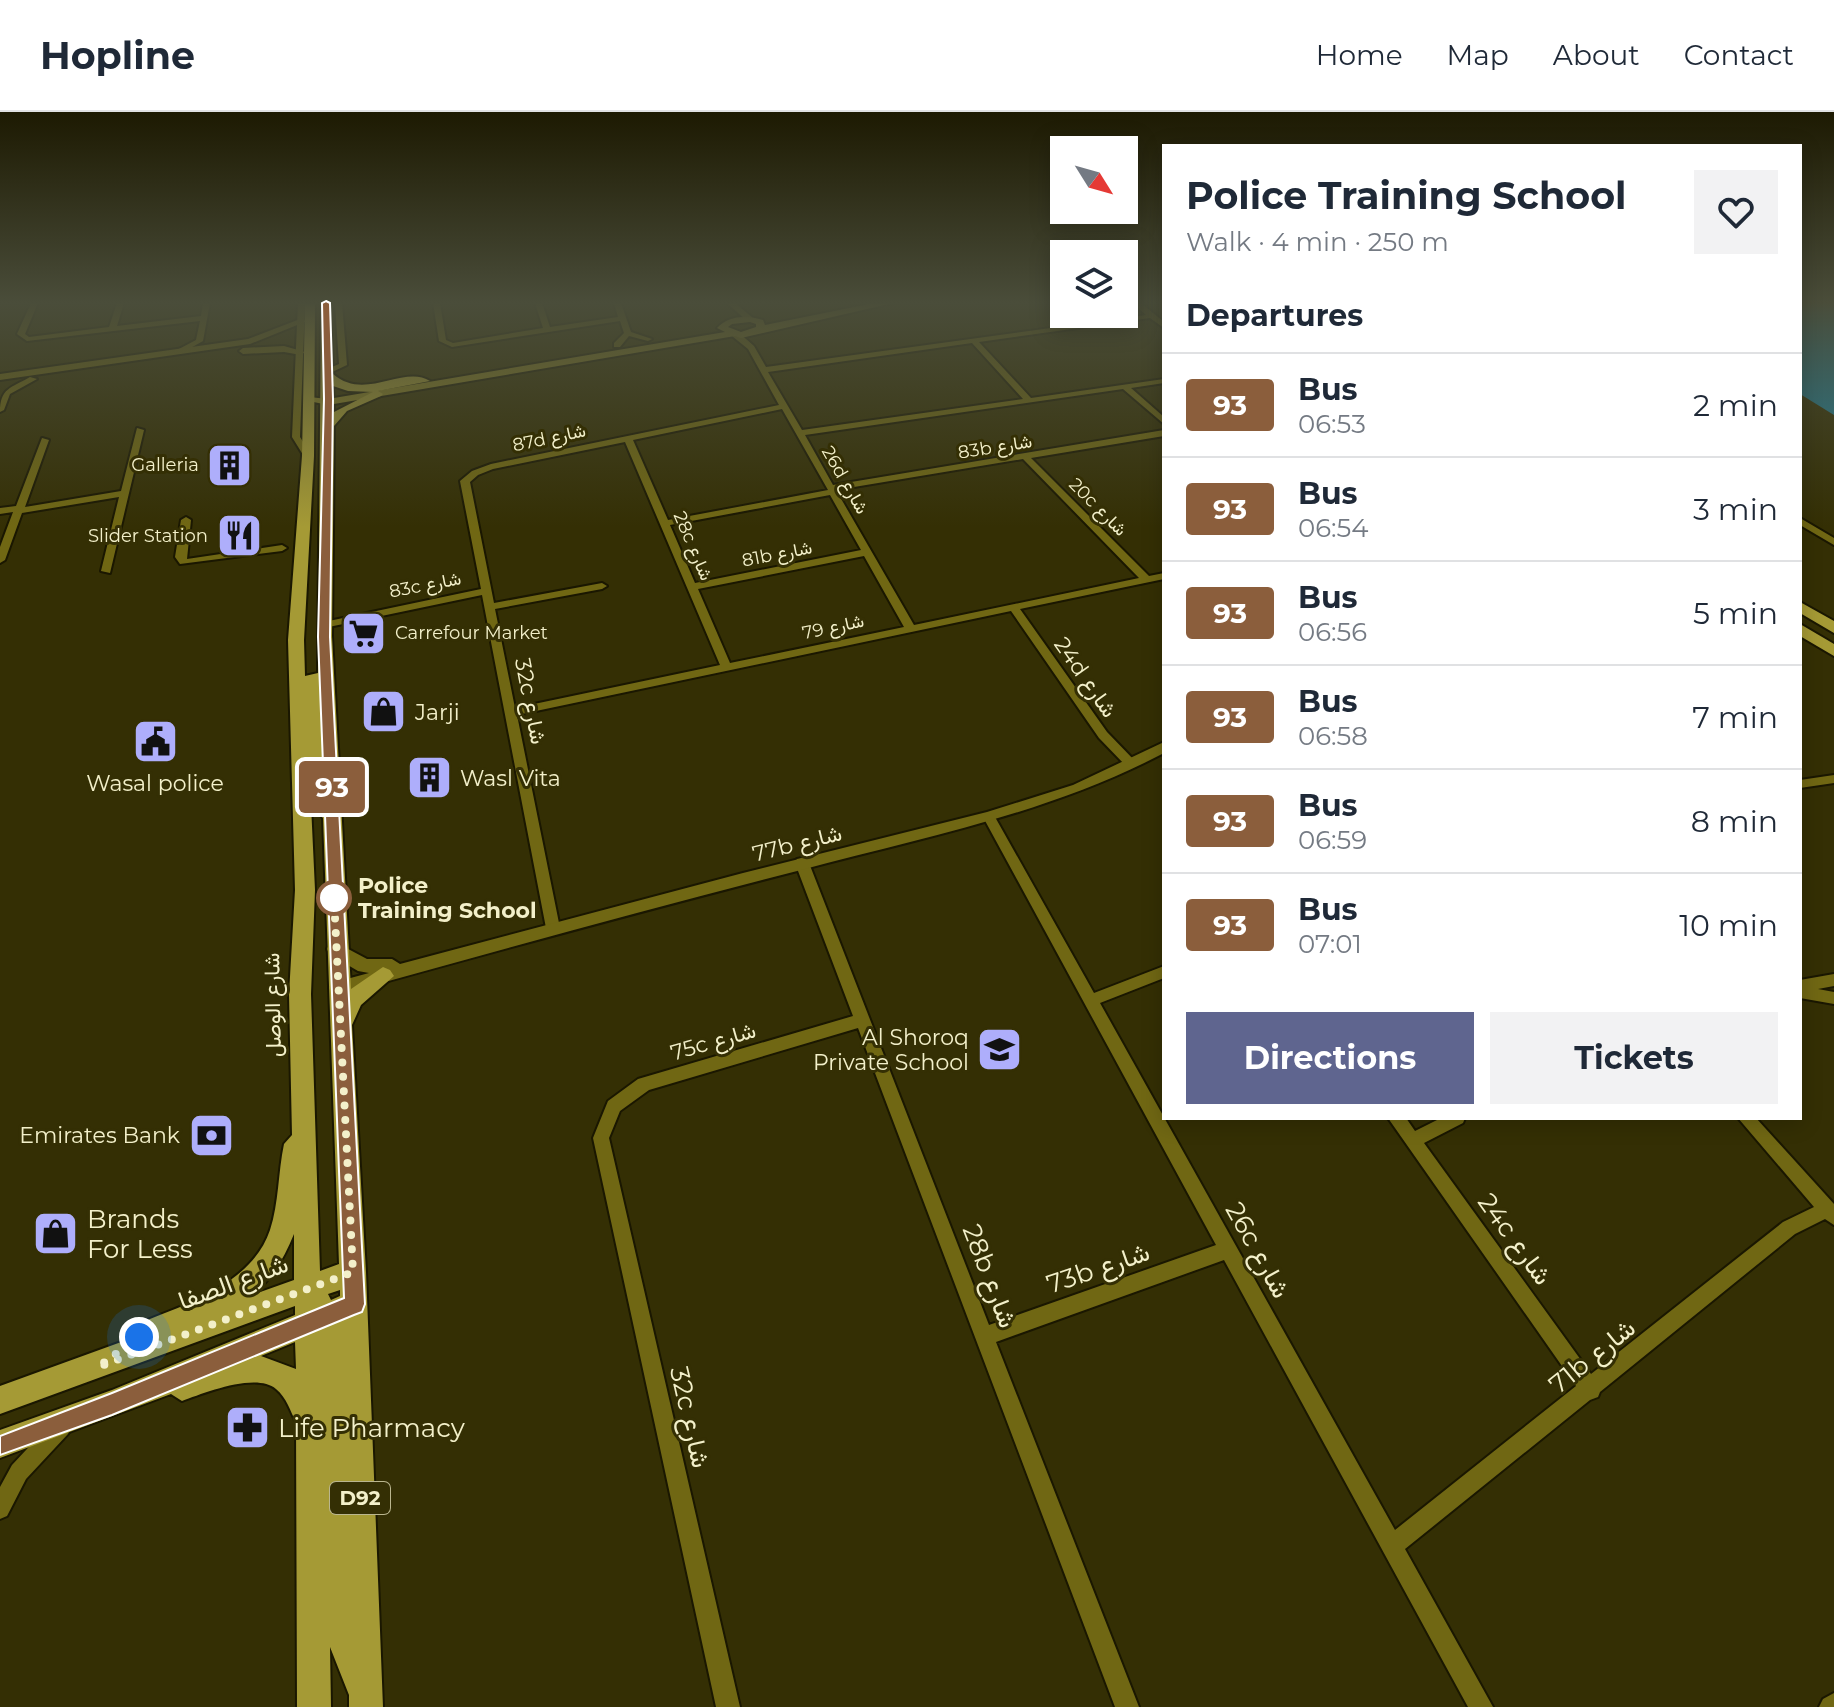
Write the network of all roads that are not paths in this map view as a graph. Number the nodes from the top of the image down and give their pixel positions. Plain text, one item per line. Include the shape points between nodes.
1 (43, 377) edge
2 (300, 377) edge
3 (316, 377) edge
4 (327, 377) edge
5 (331, 377) edge
6 (443, 377) edge
7 (475, 377) edge
8 (768, 377) edge
9 (1008, 377) edge
10 (424, 381) junction
11 (1162, 381) edge
12 (1125, 387) junction
13 (2, 388) edge
14 (377, 394) junction
15 (1029, 400) junction
16 (318, 402) junction
17 (785, 406) junction
18 (0, 410) edge
19 (1162, 419) edge
20 (327, 426) junction
21 (140, 430) dead end
22 (800, 433) junction
23 (1162, 433) edge
24 (628, 438) junction
25 (45, 440) dead end
26 (308, 456) junction
27 (1027, 458) junction
28 (465, 481) joint
29 (833, 490) junction
30 (124, 493) junction
31 (306, 507) junction
32 (18, 511) junction
33 (0, 514) edge
34 (186, 520) dead end
35 (1802, 522) edge
36 (665, 523) junction
37 (1834, 542) edge
38 (282, 548) dead end
39 (868, 552) junction
40 (0, 560) edge
41 (106, 571) dead end
42 (1162, 576) edge
43 (1146, 579) junction
44 (602, 586) dead end
45 (693, 587) junction
46 (486, 591) junction
47 (490, 607) junction
48 (1802, 607) edge
49 (1014, 608) junction
50 (324, 617) junction
51 (1834, 628) edge
52 (911, 629) junction
53 (1802, 630) edge
54 (1834, 651) edge
55 (297, 655) junction
56 (726, 667) junction
57 (509, 713) junction
58 (1162, 748) edge
59 (1131, 764) junction
60 (1834, 779) edge
61 (1802, 784) edge
62 (989, 817) junction
63 (334, 818) junction
64 (802, 863) junction
65 (553, 928) junction
66 (335, 949) junction
67 (434, 959) junction
68 (1162, 973) edge
69 (383, 976) junction
70 (1834, 980) edge
71 (338, 988) junction
72 (1802, 988) edge
73 (1802, 990) edge
74 (1834, 998) edge
75 (1091, 1000) junction
76 (863, 1020) junction
77 (341, 1027) junction
78 (1398, 1120) edge
79 (1453, 1120) edge
80 (1748, 1120) edge
81 (304, 1122) junction
82 (601, 1138) joint
83 (1413, 1140) junction
84 (1830, 1213) edge
85 (1228, 1250) junction
86 (353, 1272) junction
87 (306, 1290) junction
88 (354, 1304) junction
89 (316, 1318) junction
90 (985, 1336) junction
91 (98, 1367) junction
92 (1591, 1390) junction
93 (0, 1400) edge
94 (112, 1404) junction
95 (67, 1421) junction
96 (311, 1432) junction
97 (0, 1444) edge
98 (0, 1509) edge
99 (1391, 1547) junction
100 (366, 1700) edge
101 (314, 1707) edge
102 (728, 1707) edge
103 (1127, 1707) edge
104 (1481, 1707) edge

1 - 13 street
2 - 26 street via 296,437
3 - 16 main road, شارع الوصل / D92
4 - 16 main road, شارع الوصل / D92
5 - 10 main road via 338,386 357,389
6 - 10 main road
7 - 14 main road
8 - 17 street, 26d شارع
9 - 15 street
10 - 16 main road
11 - 12 street
12 - 15 street
12 - 19 street
13 - 18 street
14 - 16 main road
14 - 20 main road via 347,406
15 - 22 street
16 - 20 main road, شارع الوصل / D92
16 - 26 main road, شارع الوصل / D92
17 - 22 street, 26d شارع
17 - 24 street, 87d شارع
20 - 50 main road, شارع الوصل / D92
21 - 30 street
22 - 29 street, 26d شارع
23 - 27 street, 83b شارع
24 - 28 street, 87d شارع via 491,467
24 - 36 street, 28c شارع
25 - 32 street
26 - 31 main road, شارع الوصل / D92
27 - 29 street, 83b شارع
27 - 43 street, 20c شارع
28 - 46 street, 32c شارع
29 - 36 street, 83b شارع
29 - 39 street, 26d شارع
30 - 32 street
30 - 41 street
31 - 50 main road via 312,522 310,622 314,626
31 - 55 main road, شارع الوصل / D92
32 - 33 street
32 - 40 street
34 - 38 street via 180,557 184,562
35 - 37 street
36 - 45 street, 28c شارع
39 - 45 street, 81b شارع
39 - 52 street, 26d شارع
42 - 43 street, شارع 79
43 - 49 street, شارع 79
44 - 47 street
45 - 56 street, 28c شارع
46 - 47 street, 32c شارع
46 - 50 street, 83c شارع via 371,614
47 - 57 street, 32c شارع
48 - 51 main road
49 - 52 street, شارع 79
49 - 59 street, 24d شارع via 1103,735
50 - 63 main road, شارع الوصل / D92
52 - 56 street, شارع 79
53 - 54 main road
55 - 63 main road via 312,659 317,791 320,805
55 - 81 main road, شارع الوصل / D92 via 305,890
56 - 57 street, شارع 79
57 - 65 street, 32c شارع
58 - 59 street, 77b شارع
59 - 62 street, 77b شارع
60 - 61 street
62 - 64 street, 77b شارع
62 - 75 street, 26c شارع
63 - 66 main road, شارع الوصل / D92
64 - 65 street, 77b شارع
64 - 76 street, 28b شارع
65 - 67 street, 77b شارع
66 - 67 street, 77b شارع via 369,967
66 - 71 main road, شارع الوصل / D92
67 - 69 street, 77b شارع
68 - 75 street
69 - 71 street, 77b شارع
69 - 77 main road via 353,999
70 - 72 street
71 - 77 main road, شارع الوصل / D92
73 - 74 street
75 - 85 street, 26c شارع
76 - 82 street, 75c شارع via 644,1084 614,1106
76 - 90 street, 28b شارع
77 - 86 main road, شارع الوصل / D92
78 - 83 street, 24c شارع
79 - 83 street
80 - 84 street
81 - 87 main road, شارع الوصل / D92
81 - 91 main road via 295,1145 282,1231 262,1267 216,1306 128,1342
82 - 102 street, 32c شارع
83 - 92 street, 24c شارع
84 - 92 street, 71b شارع via 1789,1228
85 - 90 street, 73b شارع
85 - 99 street, 26c شارع
86 - 87 main road, شارع الصفا
86 - 88 main road, شارع الوصل / D92
87 - 89 main road, شارع الوصل / D92
87 - 91 main road, شارع الصفا
88 - 89 main road
88 - 100 main road, شارع الوصل / D92
89 - 94 main road
89 - 96 main road, شارع الوصل / D92
89 - 100 main road via 330,1337 341,1624
90 - 103 street, 28b شارع
91 - 93 main road, شارع الصفا
92 - 99 street, 71b شارع
94 - 95 main road
94 - 96 main road via 151,1398 224,1373 262,1369 291,1382 301,1395
95 - 97 main road
95 - 98 street via 19,1472
96 - 101 main road, شارع الوصل / D92
99 - 104 street, 26c شارع

